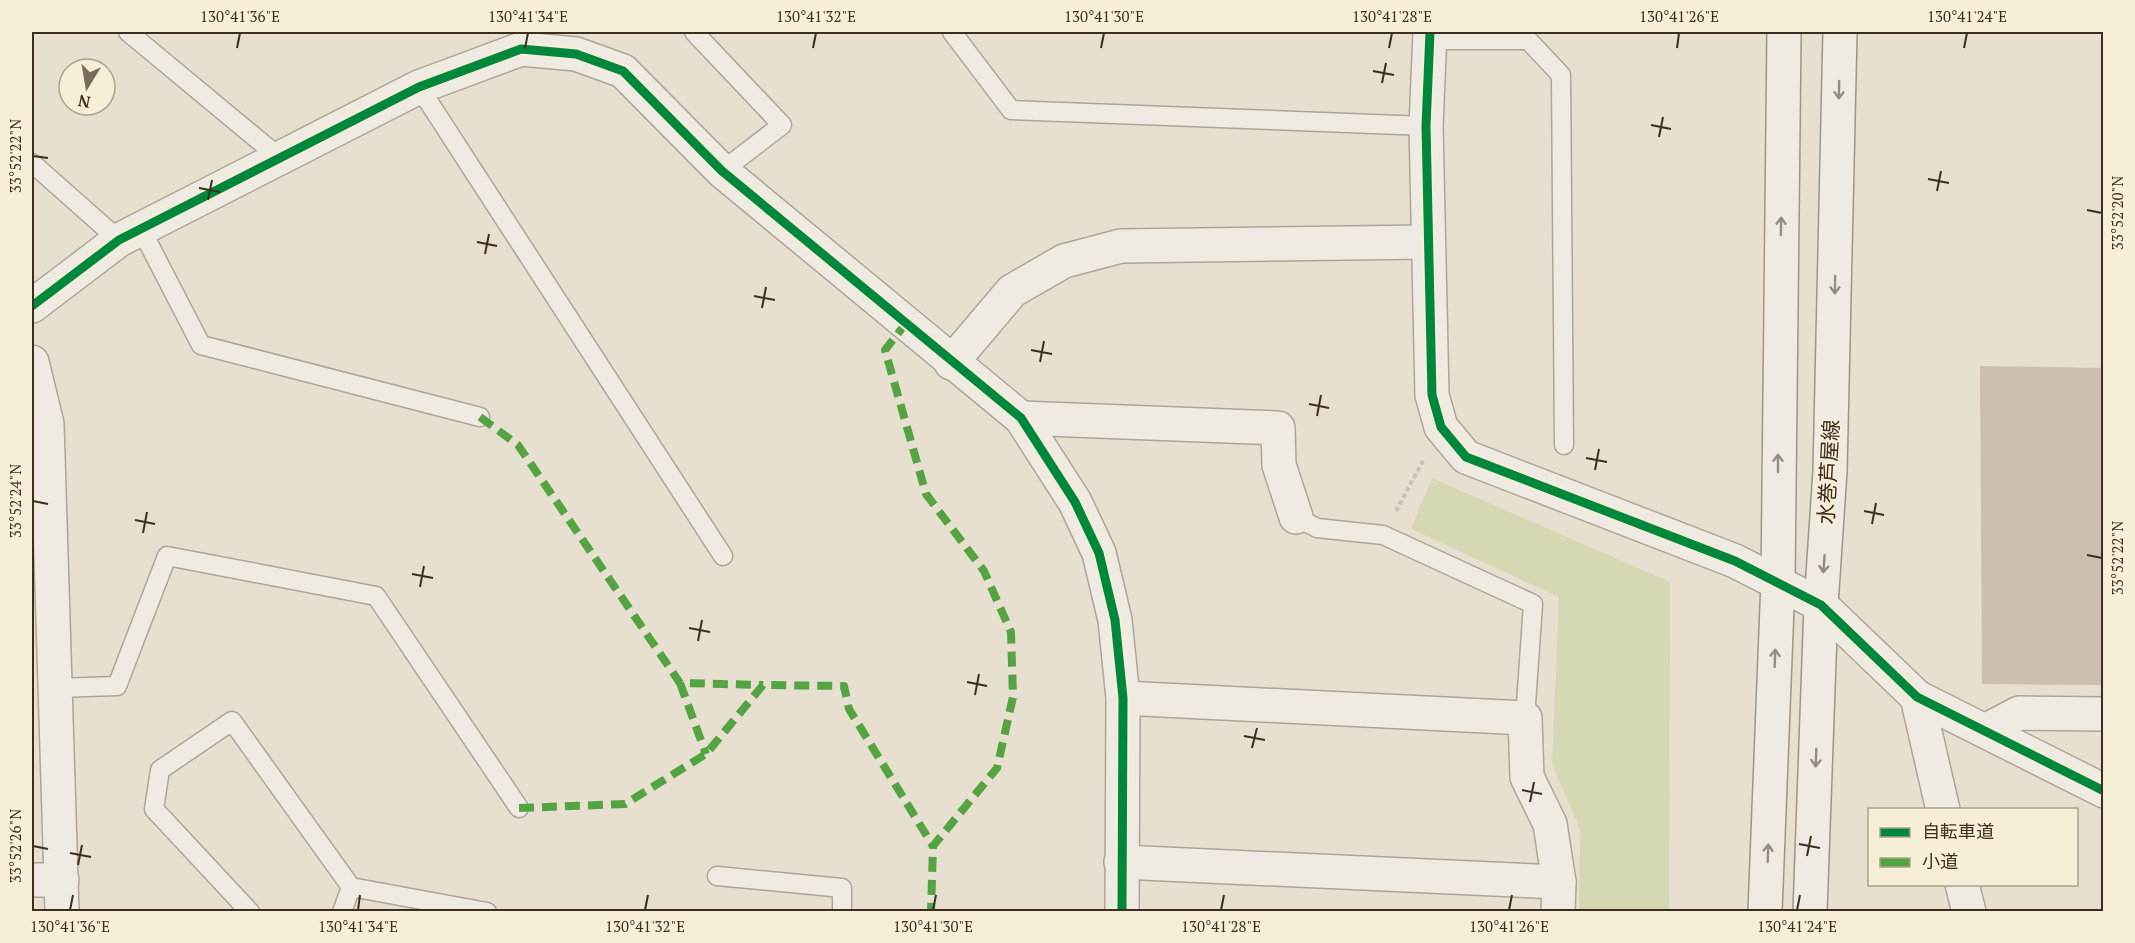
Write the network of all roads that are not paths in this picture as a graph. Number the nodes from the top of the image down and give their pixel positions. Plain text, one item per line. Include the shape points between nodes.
1 (128, 32) edge
2 (694, 32) edge
3 (952, 32) edge
4 (1784, 32) edge
5 (1840, 32) edge
6 (1430, 36) edge
7 (419, 87) junction
8 (1426, 126) junction
9 (280, 158) junction
10 (32, 163) edge
11 (722, 171) junction
12 (130, 235) junction
13 (1427, 242) junction
14 (32, 306) edge
15 (32, 362) edge
16 (951, 363) junction
17 (480, 417) dead end
18 (1021, 418) junction
19 (1564, 445) dead end
20 (1296, 517) joint
21 (723, 556) dead end
22 (1778, 581) junction
23 (1821, 605) junction
24 (57, 688) junction
25 (1917, 697) junction
26 (1124, 698) junction
27 (2103, 714) edge
28 (1525, 718) junction
29 (1985, 731) junction
30 (2103, 791) edge
31 (519, 808) dead end
32 (1943, 808) edge
33 (1121, 862) junction
34 (717, 876) dead end
35 (47, 880) edge
36 (1962, 886) edge
37 (351, 887) junction
38 (1558, 897) edge
39 (62, 912) edge
40 (250, 912) edge
41 (342, 912) edge
42 (487, 912) edge
43 (842, 912) edge
44 (1122, 912) edge
45 (1766, 912) edge
46 (1810, 912) edge
47 (1969, 912) edge

1 - 9 lane
2 - 11 lane via 782,125
3 - 8 lane via 1011,110
22 -> 4 street
5 -> 23 street, 水巻芦屋線 via 1830,471
6 - 8 street
6 - 19 lane via 1528,39 1561,75
7 - 9 street
7 - 11 street via 521,49 576,54 623,71
7 - 21 lane
8 - 13 street
9 - 12 street
10 - 12 lane
11 - 16 street via 907,322
12 - 14 street
12 - 17 lane via 201,345
13 - 16 street via 1121,246 1065,261 1012,291
13 - 22 street via 1432,395 1442,427 1466,457
15 - 24 street via 47,424
16 - 18 street
18 - 20 street via 1278,428 1279,465
18 - 26 street via 1075,502 1099,553 1115,620
20 - 28 lane via 1317,528 1383,535 1533,604
22 - 23 street
45 -> 22 street
23 - 25 street
23 -> 46 street, 水巻芦屋線
24 - 31 lane via 117,686 167,556 376,596
24 - 35 street
25 - 29 street
25 - 32 street
26 - 28 street
26 - 33 street
27 - 29 street via 2019,712
28 - 38 street via 1527,777 1550,824
29 - 30 street
33 - 38 street
33 - 44 street
34 - 43 lane via 842,888
35 - 39 street
36 - 47 street
37 - 40 lane via 232,721 160,770 154,809
37 - 41 lane
37 - 42 lane

